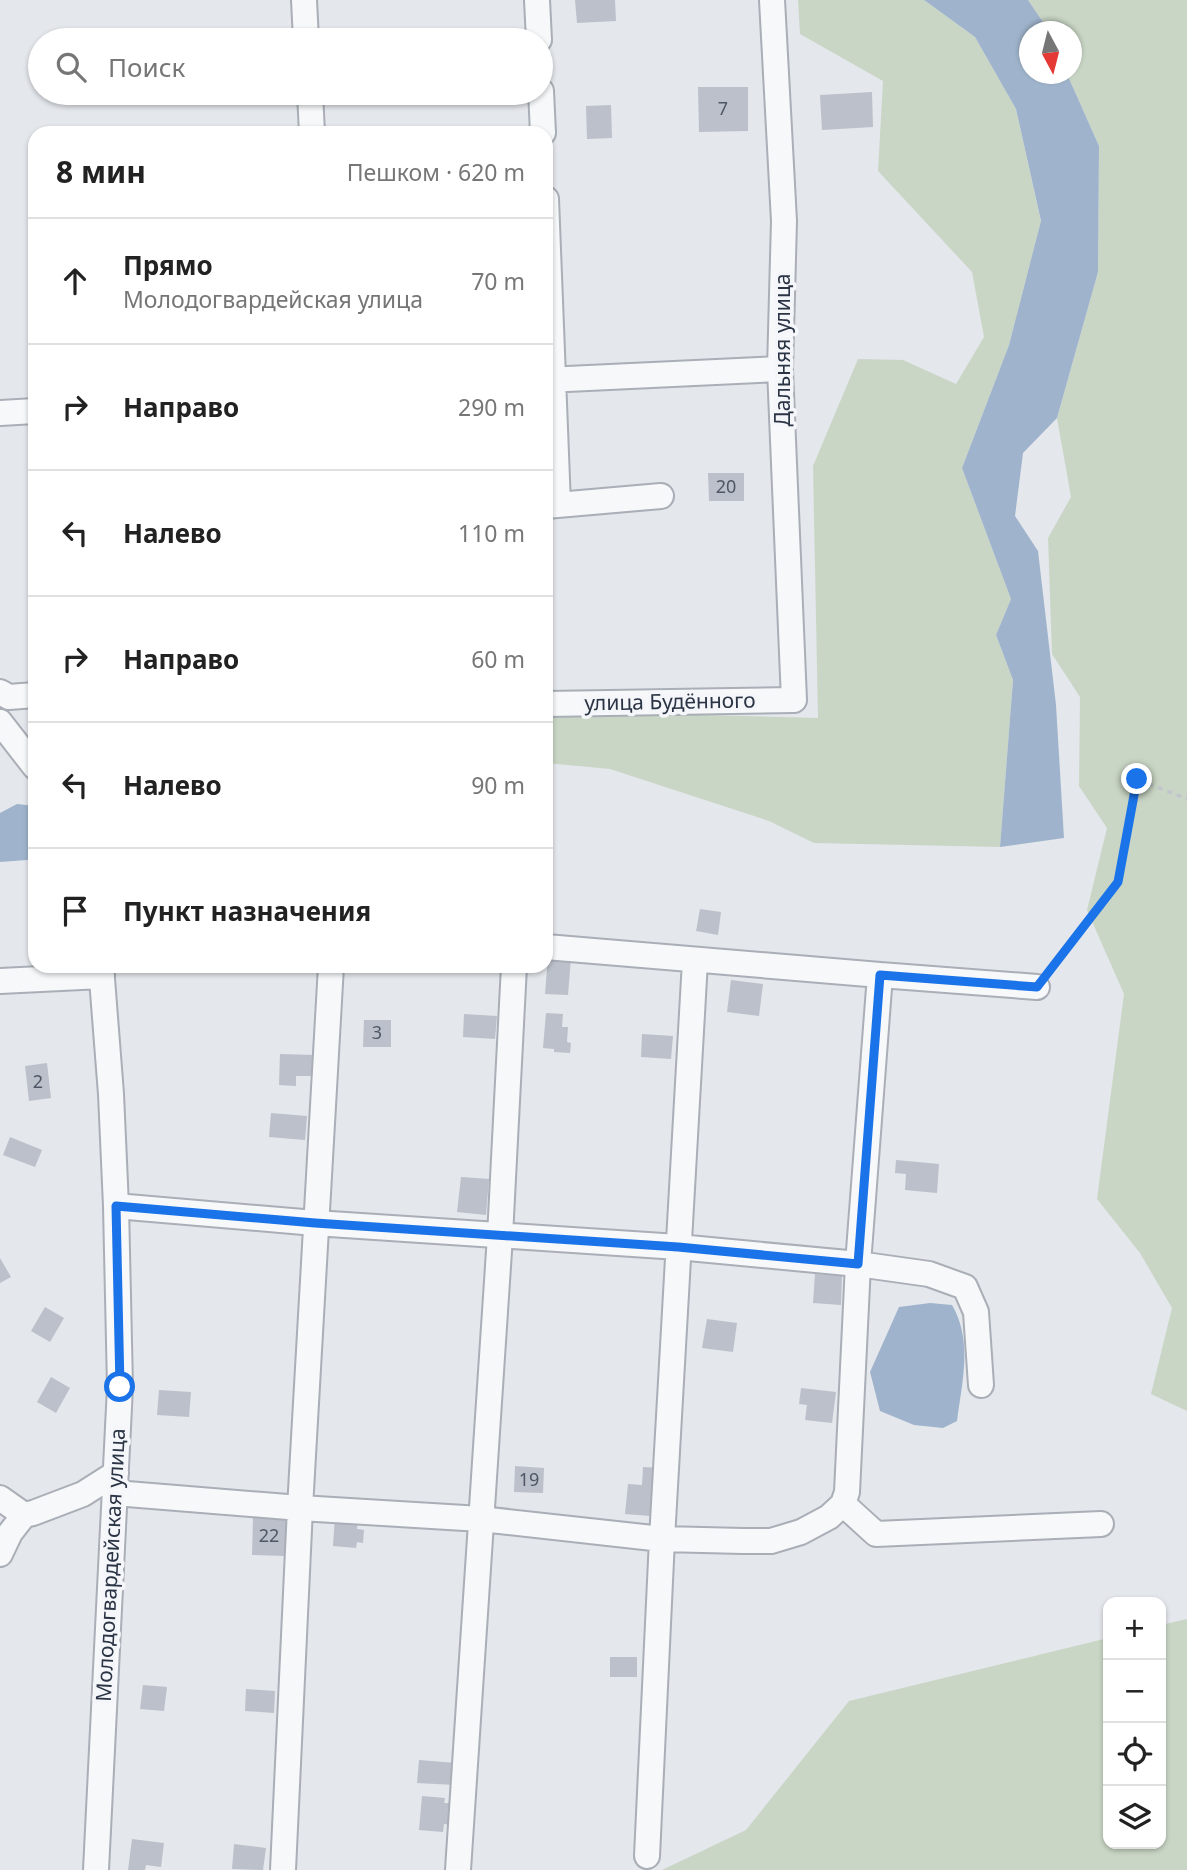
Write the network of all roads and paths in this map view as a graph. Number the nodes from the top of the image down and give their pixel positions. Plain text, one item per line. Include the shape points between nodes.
1 (304, 0) edge
2 (537, 0) edge
3 (772, 0) edge
4 (305, 28) edge
5 (538, 28) edge
6 (311, 105) edge
7 (542, 105) edge
8 (312, 126) edge
9 (543, 126) edge
10 (780, 369) junction
11 (553, 380) edge
12 (28, 411) edge
13 (0, 413) edge
14 (661, 496) dead end
15 (553, 506) edge
16 (0, 692) edge
17 (28, 696) edge
18 (794, 700) joint
19 (553, 704) edge
20 (0, 722) edge
21 (28, 758) edge
22 (1187, 799) edge
23 (553, 948) edge
24 (695, 961) junction
25 (81, 973) edge
26 (101, 973) edge
27 (331, 973) edge
28 (514, 973) edge
29 (880, 975) junction
30 (0, 981) edge
31 (1037, 987) joint
32 (116, 1206) junction
33 (315, 1223) junction
34 (499, 1236) junction
35 (678, 1247) junction
36 (858, 1264) junction
37 (981, 1385) dead end
38 (116, 1483) junction
39 (0, 1498) edge
40 (843, 1504) junction
41 (300, 1508) junction
42 (24, 1515) junction
43 (481, 1519) junction
44 (1101, 1524) dead end
45 (662, 1539) junction
46 (0, 1554) edge
47 (647, 1856) dead end
48 (96, 1870) edge
49 (283, 1870) edge
50 (458, 1870) edge

1 - 4 street
2 - 5 street
3 - 10 street, Дальняя улица via 784,221
6 - 8 street
7 - 9 street
10 - 11 street
10 - 18 street, Дальняя улица
12 - 13 street
14 - 15 street
16 - 17 street via 9,697
18 - 19 street, улица Будённого
20 - 21 street
22 - 31 path via 1137,779 1118,882
23 - 24 street
24 - 29 street
24 - 35 street
25 - 30 street
26 - 32 street, Молодогвардейская улица
27 - 33 street
28 - 34 street
29 - 31 street
29 - 36 street
32 - 33 street
32 - 38 street, Молодогвардейская улица via 120,1387
33 - 34 street
33 - 41 street
34 - 35 street
34 - 43 street
35 - 36 street
35 - 45 street
36 - 37 street via 929,1274 965,1287 976,1312
36 - 40 street
38 - 41 street
38 - 42 street
38 - 48 street, Молодогвардейская улица
39 - 42 street
40 - 44 street via 876,1534
40 - 45 street via 801,1532 772,1541
41 - 43 street
41 - 49 street
42 - 46 street
43 - 45 street
43 - 50 street
45 - 47 street

